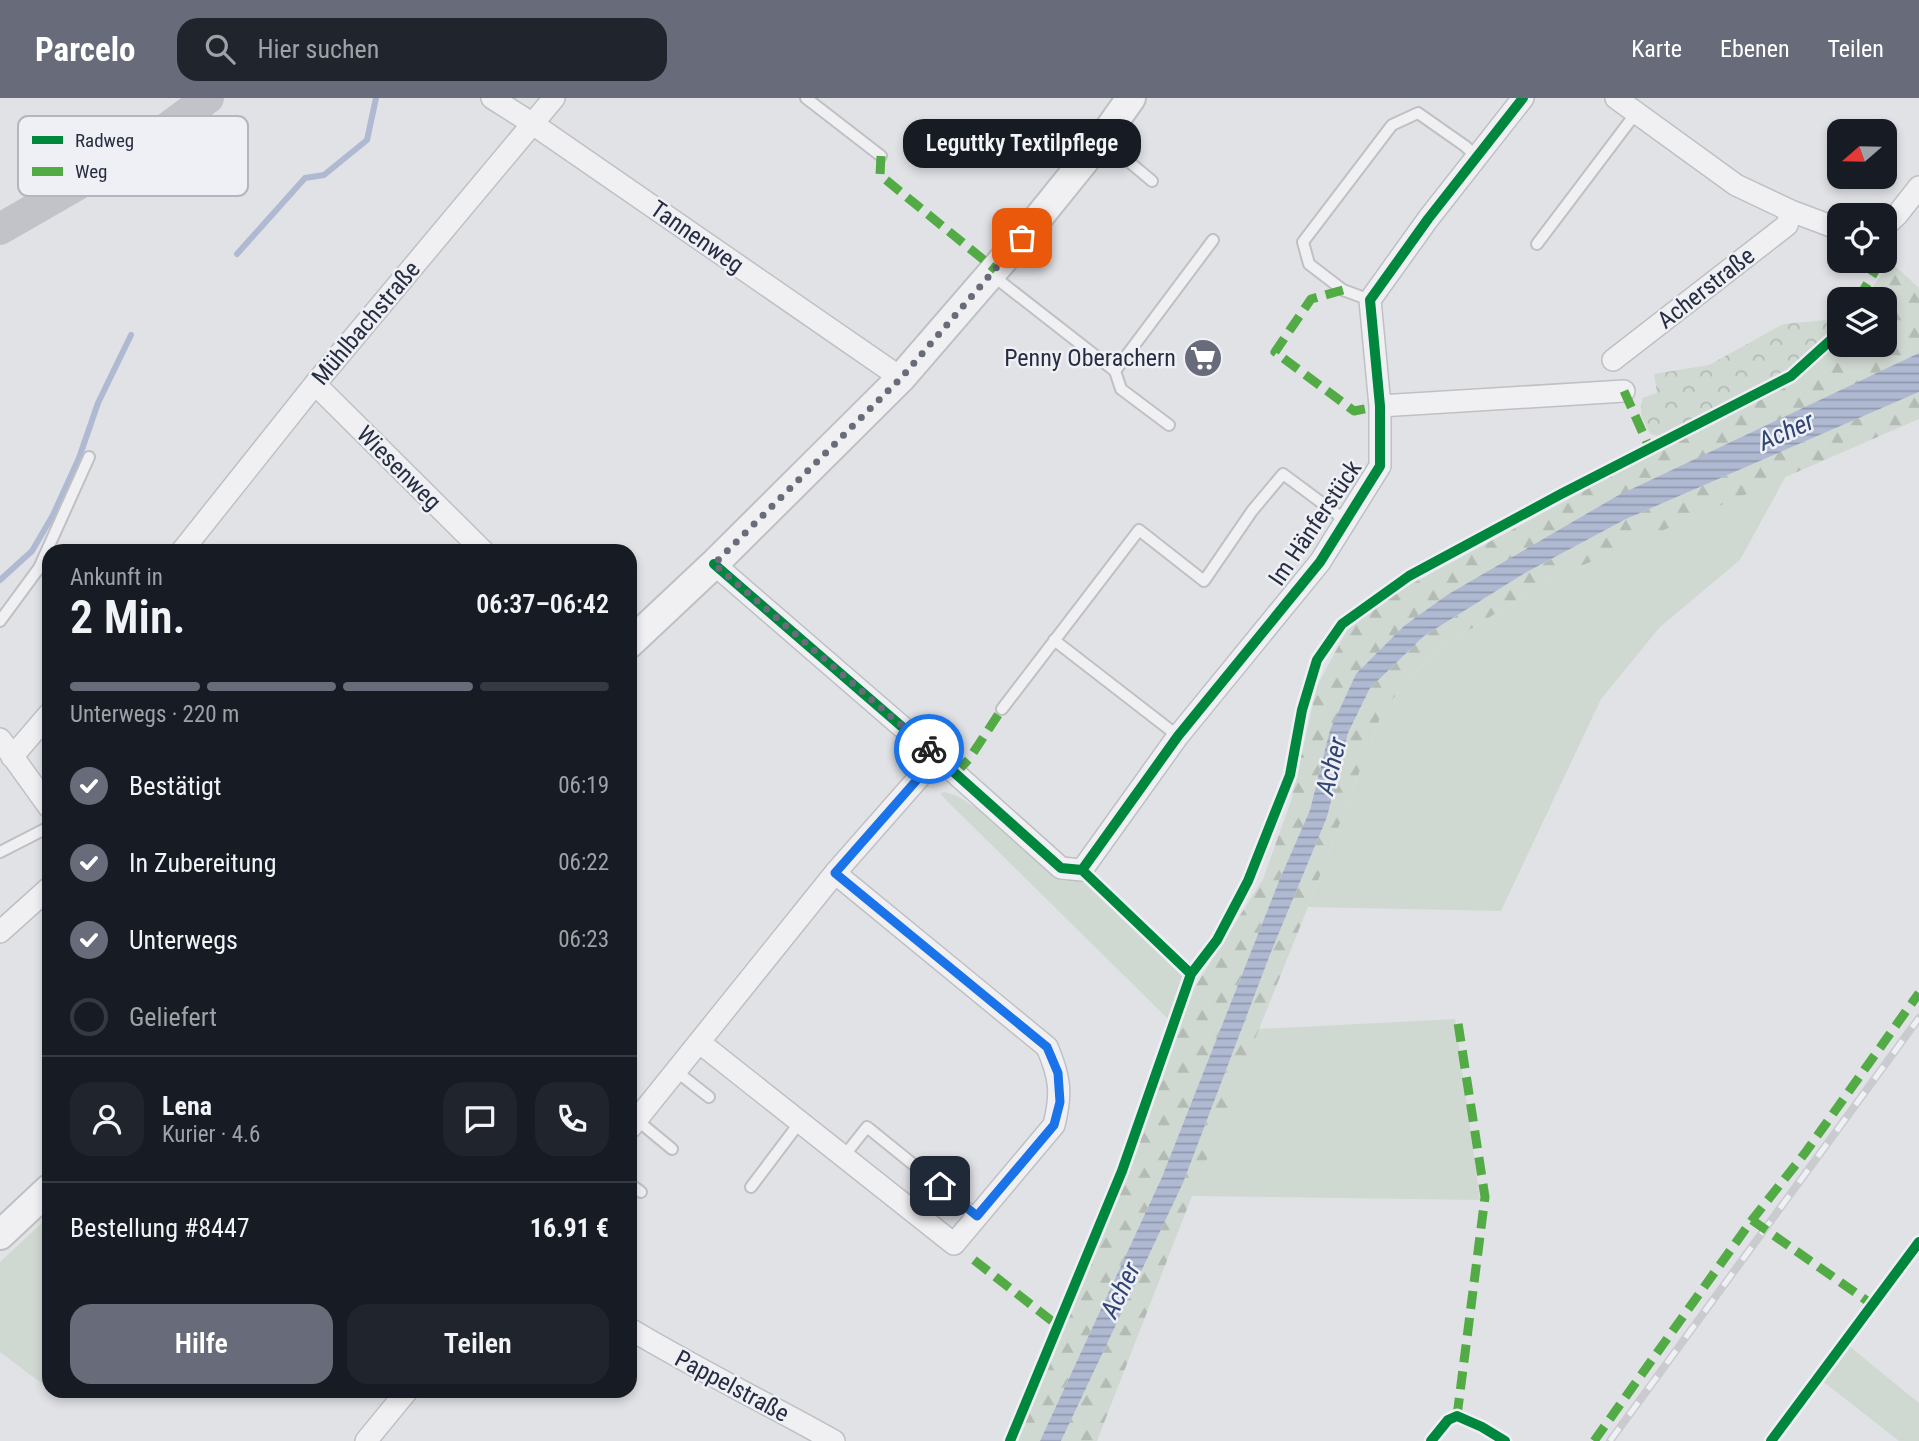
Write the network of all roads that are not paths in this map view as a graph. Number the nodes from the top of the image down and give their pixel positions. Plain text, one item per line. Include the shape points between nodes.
1 (208, 98) edge
2 (492, 98) edge
3 (554, 98) edge
4 (806, 98) edge
5 (1131, 98) edge
6 (1522, 98) edge
7 (1616, 98) edge
8 (1636, 113) junction
9 (184, 116) edge
10 (533, 124) junction
11 (1102, 139) junction
12 (881, 156) dead end
13 (1477, 157) junction
14 (1152, 181) dead end
15 (1919, 187) edge
16 (57, 196) edge
17 (1791, 211) junction
18 (1897, 215) edge
19 (1827, 224) edge
20 (0, 229) edge
21 (1213, 240) dead end
22 (1537, 244) dead end
23 (992, 275) junction
24 (1370, 300) junction
25 (1614, 360) dead end
26 (1115, 370) junction
27 (901, 378) junction
28 (315, 384) junction
29 (1624, 391) dead end
30 (1380, 406) junction
31 (1169, 425) dead end
32 (89, 457) dead end
33 (1345, 520) junction
34 (50, 544) edge
35 (188, 544) edge
36 (476, 544) edge
37 (42, 561) edge
38 (714, 564) junction
39 (0, 621) edge
40 (637, 636) edge
41 (1054, 640) junction
42 (1002, 709) dead end
43 (42, 720) edge
44 (1178, 736) junction
45 (6, 748) edge
46 (937, 757) junction
47 (42, 797) edge
48 (42, 831) edge
49 (0, 852) edge
50 (835, 873) junction
51 (42, 894) edge
52 (0, 932) edge
53 (699, 1042) junction
54 (676, 1071) junction
55 (709, 1097) dead end
56 (637, 1119) edge
57 (800, 1122) junction
58 (637, 1127) edge
59 (672, 1149) dead end
60 (844, 1156) junction
61 (751, 1186) dead end
62 (637, 1189) edge
63 (641, 1192) dead end
64 (42, 1196) edge
65 (977, 1216) junction
66 (0, 1235) edge
67 (637, 1333) edge
68 (401, 1398) edge
69 (366, 1441) edge
70 (834, 1441) edge

1 - 9 main road
2 - 10 street, Tannenweg
3 - 10 street, Mühlbachstraße
4 - 12 lane
5 - 11 street
6 - 13 street
7 - 8 street
8 - 17 street via 1736,186
8 - 22 lane
10 - 27 street, Tannenweg
10 - 28 street, Mühlbachstraße
11 - 14 lane
11 - 23 street
13 - 24 street
13 - 24 lane via 1418,113 1392,125 1311,231 1303,242 1309,264 1343,290
15 - 18 street
16 - 20 main road
17 - 19 street
17 - 25 street, Acherstraße via 1787,225
21 - 26 lane
23 - 26 lane
23 - 27 street
24 - 30 street, Im Hänferstück
26 - 31 lane via 1121,389
27 - 38 street
28 - 35 street, Mühlbachstraße
28 - 36 street, Wiesenweg
29 - 30 street
30 - 33 street, Im Hänferstück via 1380,466
32 - 34 lane
33 - 41 lane, Im Hänferstück via 1283,474 1205,581 1139,530
33 - 44 street, Im Hänferstück via 1320,562
37 - 39 lane
38 - 40 street
38 - 46 street
41 - 42 lane, Im Hänferstück
41 - 44 lane
43 - 45 street
44 - 46 street, Im Hänferstück via 1082,870 1061,868
45 - 47 street
46 - 50 street
48 - 49 lane
50 - 53 street
50 - 65 street via 1047,1047 1058,1073 1060,1102 1054,1125
51 - 52 street
53 - 54 street
53 - 57 street
54 - 55 lane
54 - 56 street
57 - 60 street
57 - 61 lane
58 - 59 lane
60 - 65 street via 954,1244
60 - 65 lane via 867,1128
62 - 63 lane
64 - 66 street
67 - 70 street, Pappelstraße
68 - 69 street

